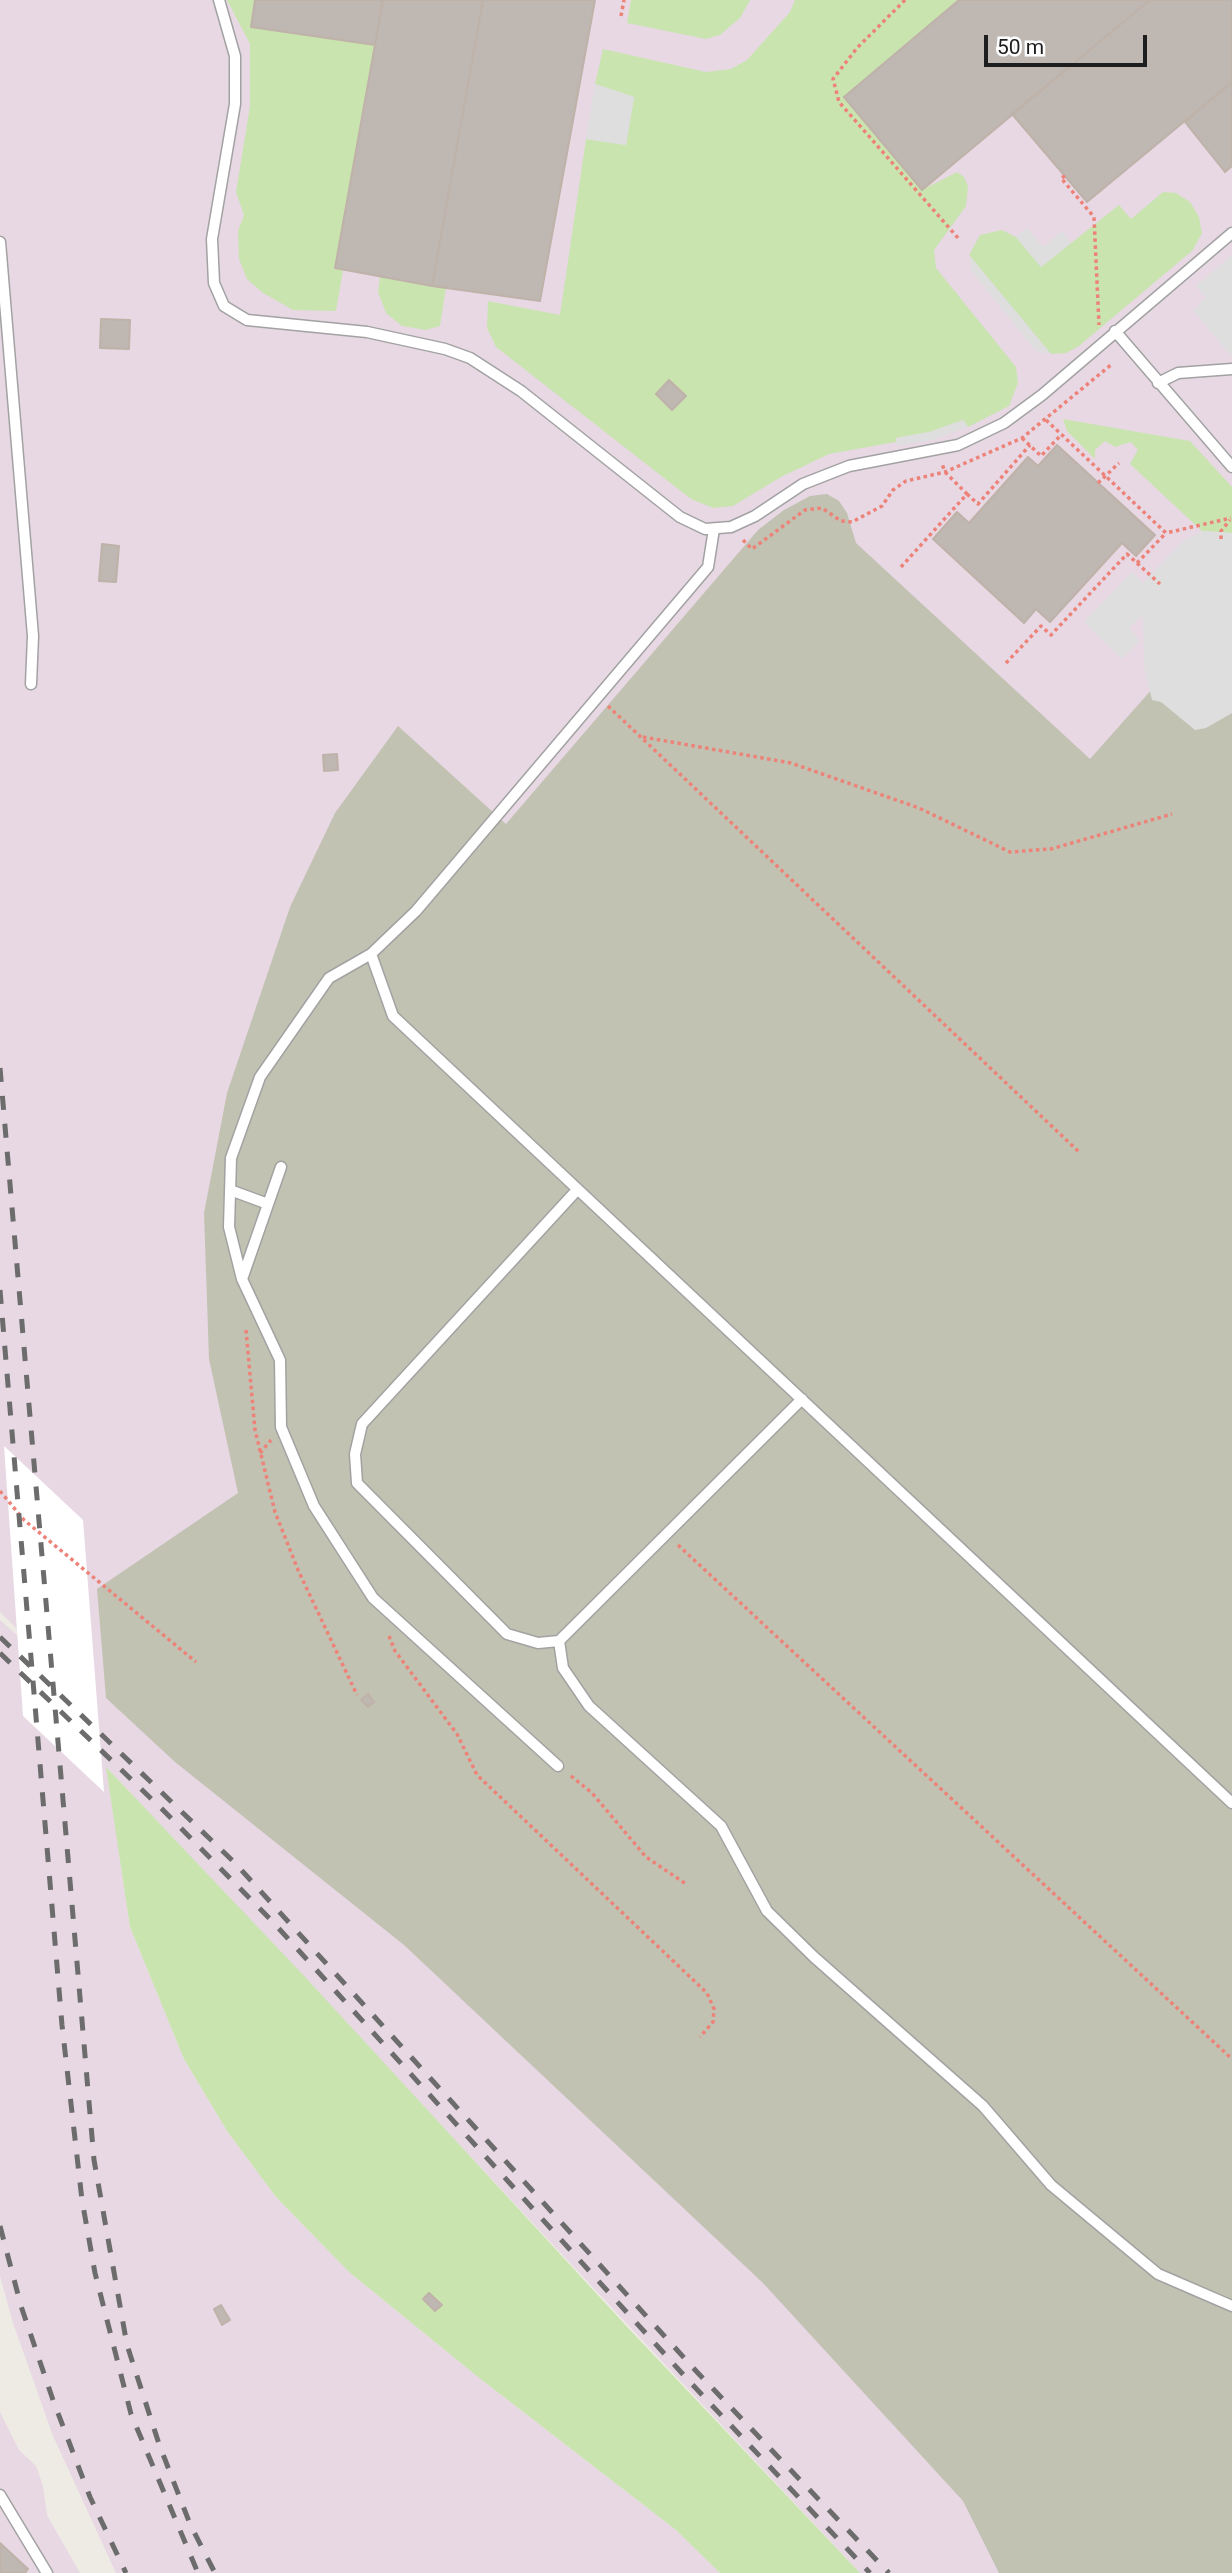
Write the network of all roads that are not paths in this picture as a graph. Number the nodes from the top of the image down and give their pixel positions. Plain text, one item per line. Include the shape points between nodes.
1 (219, 0) edge
2 (1232, 233) edge
3 (0, 242) edge
4 (1115, 331) junction
5 (1232, 369) edge
6 (1158, 383) junction
7 (1232, 467) edge
8 (714, 529) junction
9 (31, 684) dead end
10 (371, 954) junction
11 (281, 1167) dead end
12 (578, 1189) junction
13 (230, 1190) junction
14 (268, 1204) junction
15 (242, 1279) junction
16 (802, 1399) junction
17 (559, 1641) junction
18 (558, 1766) road end
19 (1232, 1803) edge
20 (1232, 2305) edge
21 (0, 2495) edge
22 (47, 2573) edge

1 - 8 lane via 235,56 235,104 212,239 214,283 224,306 247,320 367,332 470,358 532,400 680,517
2 - 4 lane
3 - 9 lane via 33,636
4 - 6 lane
4 - 8 lane via 1004,423 958,445 849,466 803,484 755,516
5 - 6 lane via 1178,373
6 - 7 lane
8 - 10 lane via 708,567 416,911
10 - 12 lane via 393,1017
10 - 13 lane via 329,978 260,1077 231,1158
11 - 14 lane
12 - 16 lane
12 - 17 lane via 362,1424 355,1454 357,1483 507,1634 538,1643
13 - 14 lane
13 - 15 lane via 229,1227
14 - 15 lane
15 - 18 lane via 280,1360 281,1427 314,1506 373,1598
16 - 17 lane
16 - 19 lane
17 - 20 lane via 563,1668 589,1706 722,1826 767,1911 983,2106 1051,2185 1158,2274
21 - 22 lane

